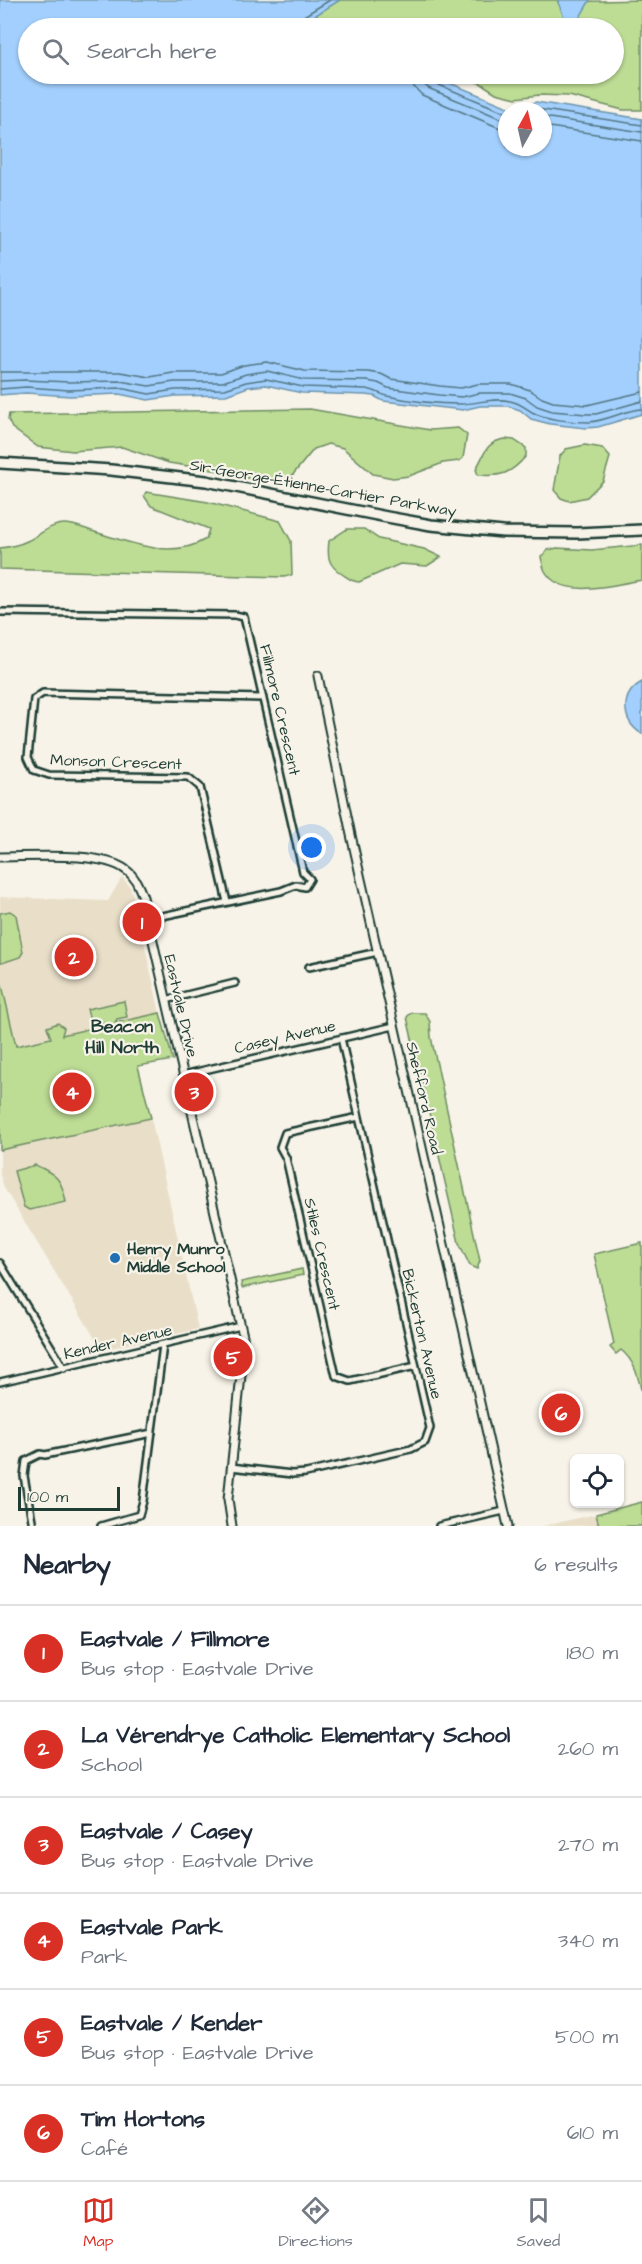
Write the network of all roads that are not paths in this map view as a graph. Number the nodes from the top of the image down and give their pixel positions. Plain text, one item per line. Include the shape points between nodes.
1 (0, 463) edge
2 (642, 530) edge
3 (0, 612) edge
4 (318, 676) dead end
5 (263, 698) junction
6 (0, 856) edge
7 (227, 902) junction
8 (148, 919) junction
9 (378, 952) junction
10 (309, 967) dead end
11 (235, 983) dead end
12 (166, 1000) junction
13 (394, 1026) junction
14 (341, 1038) junction
15 (183, 1075) junction
16 (358, 1117) junction
17 (0, 1263) edge
18 (241, 1326) junction
19 (163, 1345) junction
20 (416, 1366) junction
21 (64, 1368) junction
22 (0, 1382) edge
23 (152, 1433) junction
24 (231, 1467) junction
25 (504, 1511) junction
26 (453, 1524) edge
27 (33, 1526) edge
28 (101, 1526) edge
29 (232, 1526) edge
30 (439, 1526) edge
31 (508, 1526) edge

1 - 2 main road, Sir-George-Étienne-Cartier Parkway via 111,470 206,482 398,519 503,532
3 - 5 street, Fillmore Crescent via 244,617
4 - 9 street, Shefford Road
5 - 7 street, Fillmore Crescent via 303,872 310,879 305,887 296,885
5 - 7 street, Monson Crescent via 43,693 34,699 28,757 34,770 49,775 188,777 200,787
6 - 8 street, Eastvale Drive via 98,858 114,863 137,883
7 - 8 street, Fillmore Crescent
8 - 12 street, Eastvale Drive
9 - 10 street
9 - 13 street, Shefford Road
11 - 12 street
12 - 15 street, Eastvale Drive
13 - 14 street, Casey Avenue
13 - 25 street, Shefford Road
14 - 15 street, Casey Avenue
14 - 16 street, Bickerton Avenue
15 - 18 street, Eastvale Drive
16 - 20 street, Bickerton Avenue
16 - 20 street, Stiles Crescent via 285,1133 280,1148 286,1158 336,1376 350,1381
17 - 21 street
18 - 19 street, Kender Avenue
18 - 24 street, Eastvale Drive via 244,1347
19 - 21 street, Kender Avenue
19 - 23 street
20 - 24 street, Bickerton Avenue via 430,1428 425,1442 411,1449 306,1473
21 - 22 street, Kender Avenue
23 - 27 street via 40,1454 26,1461 24,1476
23 - 28 street via 139,1515
24 - 29 street, Eastvale Drive via 228,1499
25 - 26 street
25 - 31 street, Shefford Road
26 - 30 street

